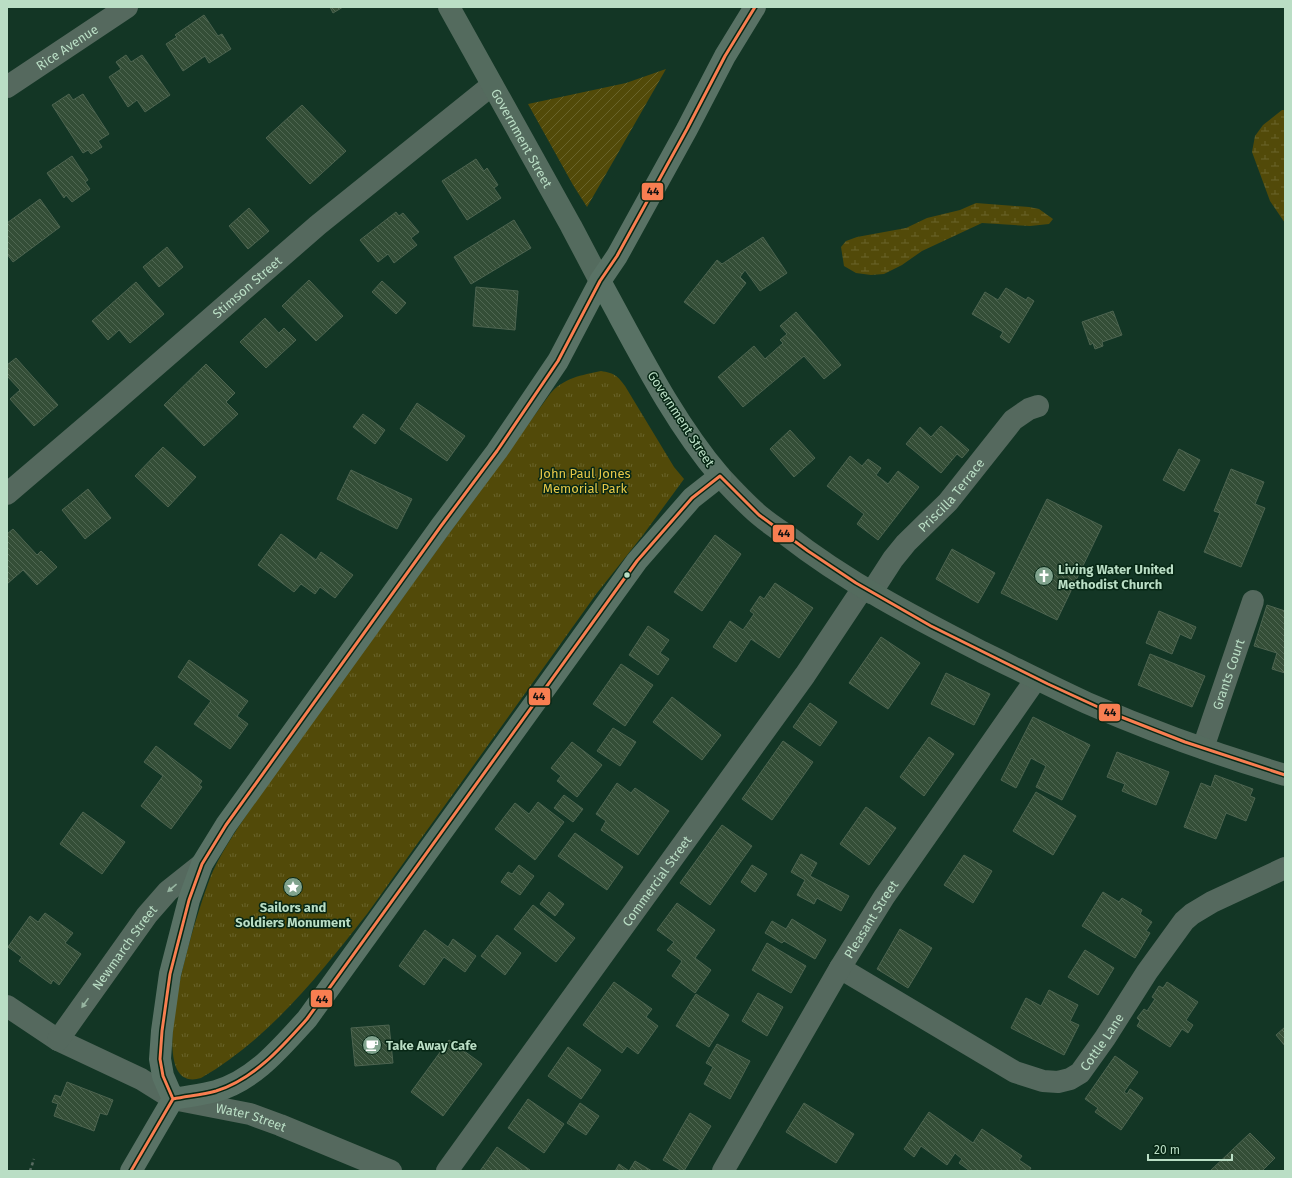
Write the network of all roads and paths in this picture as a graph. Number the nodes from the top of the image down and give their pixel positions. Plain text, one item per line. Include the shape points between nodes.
1 (127, 7) edge
2 (449, 7) edge
3 (756, 7) edge
4 (492, 85) junction
5 (7, 87) edge
6 (600, 282) junction
7 (1038, 406) dead end
8 (720, 476) junction
9 (7, 494) edge
10 (867, 590) junction
11 (1253, 601) dead end
12 (1036, 679) junction
13 (1203, 748) junction
14 (1285, 775) edge
15 (202, 864) junction
16 (1285, 868) edge
17 (840, 968) junction
18 (7, 1006) edge
19 (58, 1040) junction
20 (173, 1099) junction
21 (34, 1159) dead end
22 (133, 1168) edge
23 (30, 1171) edge
24 (391, 1171) edge
25 (447, 1171) edge
26 (722, 1171) edge

1 - 5 street, Rice Avenue
2 - 4 street, Government Street
3 - 6 main road, Newmarch Street via 725,56 617,256
4 - 6 street, Government Street
4 - 9 street, Stimson Street via 318,225
6 - 8 main road, Government Street via 673,409 701,454
6 - 15 main road, Newmarch Street via 558,362 521,417 226,825
7 - 10 street, Priscilla Terrace via 1013,420 948,502 906,543
8 - 10 street, Government Street via 760,516 825,564
8 - 20 main road via 692,498 637,561 307,1019 273,1056 243,1079 216,1091
10 - 12 street, Government Street via 923,622
10 - 25 street, Commercial Street
11 - 13 street, Grants Court
12 - 13 street, Government Street via 1146,727
12 - 17 street, Pleasant Street via 884,897
13 - 14 street, Government Street
15 -> 19 street, Newmarch Street via 168,891 147,915
15 - 20 main road, Newmarch Street via 189,900 170,974 162,1031 160,1059
16 - 17 street, Cottle Lane via 1212,902 1184,921 1080,1073 1058,1082 1043,1081 1015,1072
17 - 26 street, Pleasant Street
18 - 19 street, Water Street
19 - 20 street, Water Street via 141,1079
20 - 22 main road
20 - 24 street, Water Street via 250,1114
21 - 23 path

